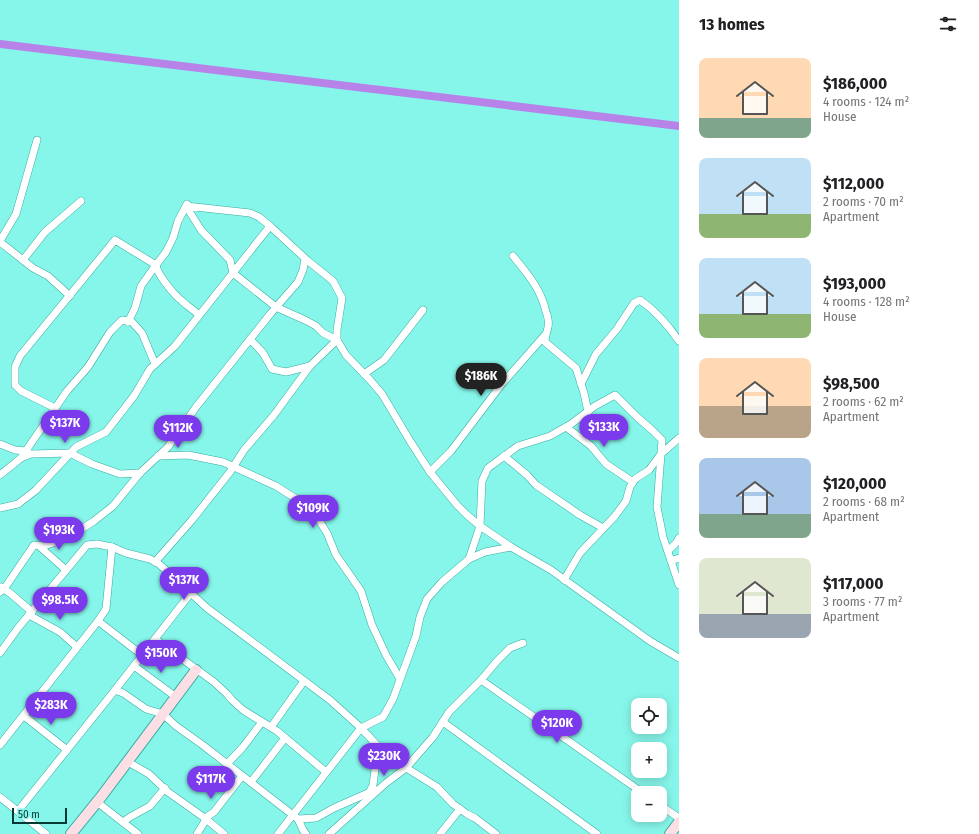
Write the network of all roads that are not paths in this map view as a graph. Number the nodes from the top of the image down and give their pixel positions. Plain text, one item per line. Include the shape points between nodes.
1 (37, 140) dead end
2 (81, 201) dead end
3 (187, 204) junction
4 (270, 226) junction
5 (0, 242) edge
6 (512, 256) dead end
7 (305, 259) junction
8 (23, 260) junction
9 (156, 265) junction
10 (233, 273) junction
11 (70, 296) junction
12 (276, 307) junction
13 (423, 310) dead end
14 (199, 315) junction
15 (128, 322) junction
16 (545, 335) junction
17 (250, 339) junction
18 (337, 340) junction
19 (679, 341) edge
20 (155, 364) junction
21 (310, 366) junction
22 (364, 374) junction
23 (581, 384) junction
24 (55, 408) junction
25 (588, 412) junction
26 (566, 427) junction
27 (679, 438) edge
28 (0, 444) edge
29 (28, 452) junction
30 (70, 453) junction
31 (661, 454) junction
32 (158, 456) junction
33 (504, 456) junction
34 (234, 466) junction
35 (430, 472) junction
36 (140, 473) junction
37 (0, 475) edge
38 (633, 482) junction
39 (0, 508) edge
40 (480, 526) junction
41 (603, 528) junction
42 (679, 538) edge
43 (39, 546) junction
44 (112, 547) junction
45 (511, 547) junction
46 (668, 551) junction
47 (679, 558) edge
48 (469, 559) junction
49 (671, 561) junction
50 (155, 562) junction
51 (66, 570) junction
52 (564, 580) junction
53 (679, 585) edge
54 (1, 589) edge
55 (190, 594) junction
56 (30, 613) junction
57 (98, 621) junction
58 (155, 638) junction
59 (523, 643) dead end
60 (77, 647) junction
61 (0, 653) edge
62 (142, 655) junction
63 (679, 658) edge
64 (134, 666) junction
65 (196, 670) junction
66 (400, 678) junction
67 (481, 680) junction
68 (304, 681) junction
69 (115, 690) junction
70 (176, 697) junction
71 (163, 714) junction
72 (24, 716) junction
73 (262, 722) junction
74 (443, 722) junction
75 (271, 728) junction
76 (361, 728) junction
77 (285, 738) junction
78 (1, 744) edge
79 (378, 746) junction
80 (67, 750) junction
81 (0, 752) edge
82 (128, 762) junction
83 (227, 764) junction
84 (406, 768) junction
85 (326, 772) junction
86 (242, 776) junction
87 (251, 782) junction
88 (633, 786) edge
89 (165, 788) junction
90 (381, 788) junction
91 (370, 792) junction
92 (0, 797) edge
93 (366, 801) junction
94 (97, 802) junction
95 (460, 809) junction
96 (667, 810) edge
97 (18, 811) junction
98 (295, 817) junction
99 (679, 818) edge
100 (206, 819) junction
101 (123, 822) junction
102 (679, 822) edge
103 (46, 834) edge
104 (71, 834) edge
105 (138, 834) edge
106 (197, 834) edge
107 (224, 834) edge
108 (278, 834) edge
109 (306, 834) edge
110 (329, 834) edge
111 (440, 834) edge
112 (496, 834) edge
113 (597, 834) edge
114 (670, 834) edge

1 - 5 street via 16,214
2 - 8 street via 45,232
3 - 4 street via 250,212
3 - 9 street via 178,221 174,238
3 - 10 street via 201,230 230,260
4 - 7 street
4 - 10 street
5 - 8 street
6 - 16 street via 535,284 544,301 548,316
7 - 12 street via 298,282
7 - 18 street via 333,281 342,298
8 - 11 street via 48,276
9 - 11 street via 115,240
9 - 14 street via 161,277 181,301
9 - 15 street via 141,286
10 - 12 street
10 - 14 street
11 - 24 street via 20,356 15,367 15,385 21,391
12 - 17 street
12 - 18 street via 307,321
13 - 22 street via 384,360
14 - 20 street via 175,346
15 - 20 street via 132,322 142,333
15 - 24 street via 122,320 110,332 88,367
16 - 23 street via 545,342 576,368
16 - 35 street via 501,385 451,451
17 - 21 street via 272,368 286,372
17 - 32 street via 168,447
18 - 21 street
18 - 22 street via 346,355
19 - 23 street via 668,324 640,300 634,303 596,354
20 - 30 street via 106,432 76,447
21 - 34 street
22 - 35 street via 382,394
23 - 25 street
24 - 29 street
25 - 26 street
25 - 31 street via 615,395 662,440
26 - 33 street via 550,436 518,446
26 - 38 street via 591,446 606,464
27 - 31 street
28 - 29 street
29 - 30 street
29 - 37 street
30 - 36 street via 120,474
30 - 39 street via 36,490 18,504
31 - 38 street via 648,470
31 - 46 street via 657,507
32 - 34 street via 188,455
32 - 36 street
33 - 40 street via 488,468 482,481
33 - 41 street via 536,485
34 - 50 street
34 - 66 street via 276,486 312,508 327,532 336,555 361,591 372,625
35 - 40 street via 457,505
36 - 43 street via 113,506 94,521 59,541
38 - 41 street via 626,501 616,516
40 - 45 street
40 - 48 street
41 - 52 street via 580,553
42 - 46 street
43 - 51 street
43 - 54 street via 34,546
44 - 50 street
44 - 51 street via 87,545
44 - 57 street via 106,609
45 - 48 street via 484,552
45 - 52 street
46 - 49 street
47 - 49 street
48 - 66 street via 427,599
49 - 53 street
50 - 55 street
51 - 56 street
52 - 63 street via 650,641
54 - 56 street
55 - 58 street
55 - 68 street
56 - 60 street via 60,632
56 - 61 street
57 - 60 street
57 - 62 street
58 - 62 street
58 - 65 street
59 - 67 street via 510,648
60 - 72 street
62 - 64 street
64 - 69 street
64 - 70 street
65 - 70 street
65 - 73 street via 243,710
66 - 76 street via 393,700 383,717
67 - 74 street via 449,712
67 - 88 street
68 - 75 street
68 - 76 street
69 - 71 street via 146,709
69 - 80 street
70 - 71 street
71 - 82 street
71 - 83 street
72 - 78 street
72 - 80 street
73 - 75 street
73 - 83 street
74 - 84 street
74 - 113 street
75 - 77 street
76 - 79 street
76 - 85 street
77 - 85 street
77 - 87 street
78 - 81 street
79 - 84 street via 387,756
79 - 91 street
80 - 97 street
82 - 89 street via 149,774
82 - 94 street
83 - 86 street
84 - 90 street
84 - 95 street via 437,787
85 - 98 street
86 - 87 street
86 - 100 street
87 - 98 street
89 - 100 street
89 - 101 street via 150,806
90 - 91 street
90 - 93 street
91 - 93 street
91 - 98 street via 316,818
92 - 97 street
93 - 110 street
94 - 101 street
94 - 104 street
95 - 111 street
95 - 112 street
96 - 99 street
97 - 103 street
98 - 108 street
98 - 109 street
100 - 106 street
100 - 107 street
101 - 105 street
102 - 114 street

